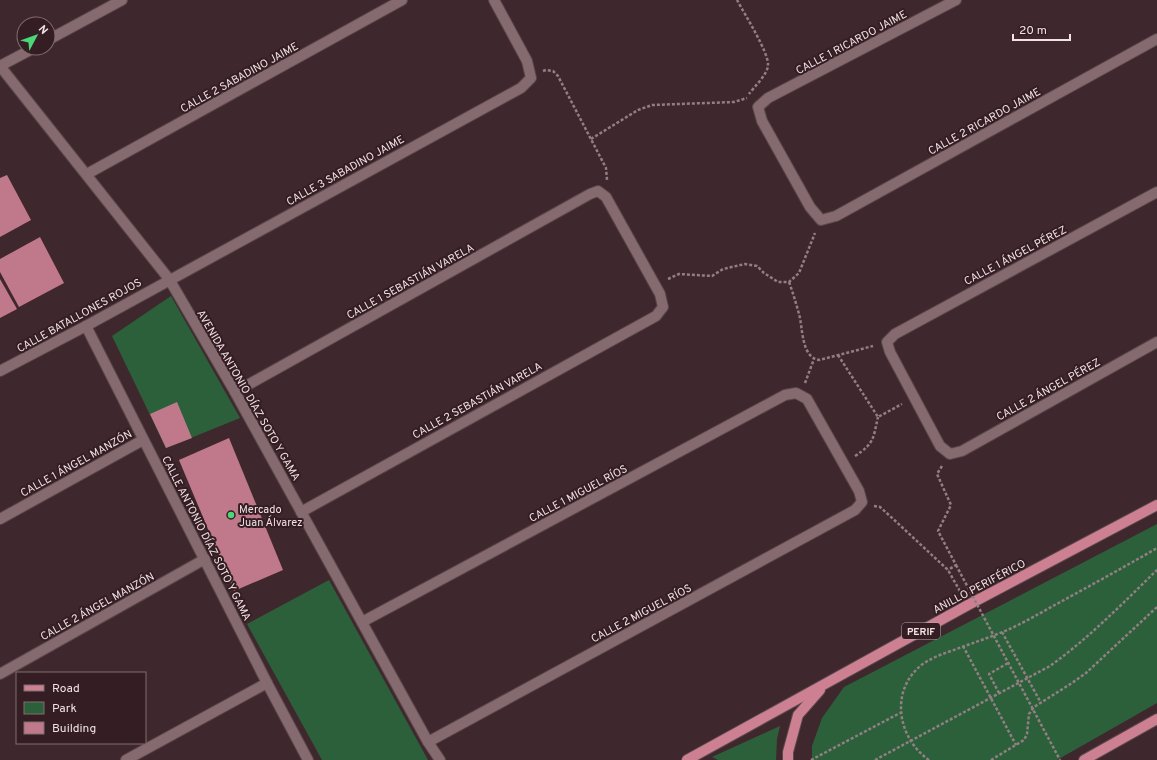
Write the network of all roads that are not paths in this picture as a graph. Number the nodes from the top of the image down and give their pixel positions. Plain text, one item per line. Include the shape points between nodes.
1 (122, 0) edge
2 (402, 0) edge
3 (494, 0) edge
4 (956, 0) edge
5 (56, 36) edge
6 (1157, 39) edge
7 (19, 56) edge
8 (0, 66) edge
9 (87, 174) junction
10 (1157, 192) edge
11 (821, 220) joint
12 (169, 280) junction
13 (664, 307) joint
14 (86, 326) junction
15 (1157, 342) edge
16 (0, 371) edge
17 (235, 392) junction
18 (914, 397) joint
19 (143, 440) junction
20 (862, 502) joint
21 (1157, 505) edge
22 (301, 512) junction
23 (0, 519) edge
24 (205, 559) junction
25 (362, 622) junction
26 (0, 674) edge
27 (266, 684) junction
28 (824, 685) junction
29 (1157, 719) edge
30 (428, 742) junction
31 (126, 760) edge
32 (308, 760) edge
33 (440, 760) edge
34 (687, 760) edge
35 (788, 760) edge
36 (1084, 760) edge

1 - 5 street
2 - 9 street, CALLE 2 SABADINO JAIME
3 - 12 street, CALLE 3 SABADINO JAIME via 527,61 531,78 521,88
4 - 11 street, CALLE 1 RICARDO JAIME via 768,98 758,107 765,128 810,207
6 - 11 street, CALLE 2 RICARDO JAIME via 836,216
7 - 8 street
8 - 9 street, AVENIDA ANTONIO DÍAZ SOTO Y GAMA
9 - 12 street, AVENIDA ANTONIO DÍAZ SOTO Y GAMA
10 - 18 street, CALLE 1 ÁNGEL PÉREZ via 895,334 887,342 890,352
12 - 14 street, CALLE BATALLONES ROJOS
12 - 17 street, AVENIDA ANTONIO DÍAZ SOTO Y GAMA
13 - 17 street, CALLE 1 SEBASTIÁN VARELA via 660,294 606,197 598,191
13 - 22 street, CALLE 2 SEBASTIÁN VARELA via 656,316
14 - 16 street, CALLE BATALLONES ROJOS
14 - 19 street, CALLE ANTONIO DÍAZ SOTO Y GAMA
15 - 18 street, CALLE 2 ÁNGEL PÉREZ via 962,451 950,454 940,446
17 - 22 street, AVENIDA ANTONIO DÍAZ SOTO Y GAMA
19 - 23 street, CALLE 1 ÁNGEL MANZÓN
19 - 24 street, CALLE ANTONIO DÍAZ SOTO Y GAMA
20 - 25 street, CALLE 1 MIGUEL RÍOS via 859,491 803,397 796,393 785,395
20 - 30 street, CALLE 2 MIGUEL RÍOS via 855,510
21 - 28 main road, ANILLO PERIFÉRICO / PERIF
22 - 25 street, AVENIDA ANTONIO DÍAZ SOTO Y GAMA
24 - 26 street, CALLE 2 ÁNGEL MANZÓN
24 - 27 street, CALLE ANTONIO DÍAZ SOTO Y GAMA
25 - 30 street, AVENIDA ANTONIO DÍAZ SOTO Y GAMA
27 - 31 street
27 - 32 street, CALLE ANTONIO DÍAZ SOTO Y GAMA
28 - 34 main road, ANILLO PERIFÉRICO / PERIF
28 - 35 main road via 798,715
29 - 36 main road
30 - 33 street, AVENIDA ANTONIO DÍAZ SOTO Y GAMA

